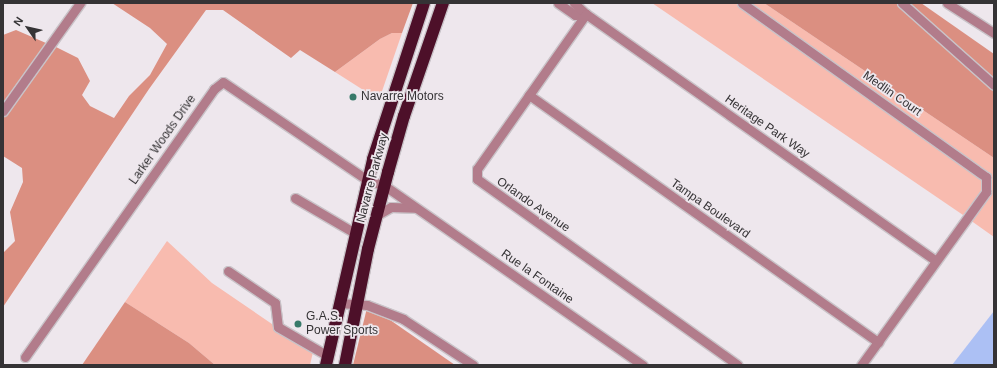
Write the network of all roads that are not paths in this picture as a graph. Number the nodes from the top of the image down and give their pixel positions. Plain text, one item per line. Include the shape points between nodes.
1 (80, 3) edge
2 (424, 3) edge
3 (444, 3) edge
4 (558, 3) edge
5 (574, 3) edge
6 (742, 3) edge
7 (902, 3) edge
8 (946, 3) edge
9 (586, 14) junction
10 (994, 32) edge
11 (994, 85) edge
12 (529, 95) junction
13 (3, 111) edge
14 (367, 180) junction
15 (385, 186) junction
16 (295, 198) dead end
17 (418, 209) junction
18 (377, 214) junction
19 (355, 233) junction
20 (935, 260) junction
21 (228, 271) dead end
22 (339, 303) junction
23 (356, 305) junction
24 (878, 342) junction
25 (25, 357) dead end
26 (327, 361) edge
27 (345, 365) edge
28 (472, 365) edge
29 (643, 365) edge
30 (738, 365) edge
31 (861, 365) edge

1 - 13 street
2 - 14 highway, Navarre Parkway via 403,61
3 - 15 highway, Navarre Parkway via 404,116
4 - 9 street, Heritage Park Way via 575,15
5 - 9 street, Heritage Park Way
6 - 20 street, Medlin Court via 983,173 988,182 986,192
7 - 11 street
8 - 10 street
9 - 12 street, Orlando Avenue
9 - 20 street, Heritage Park Way
12 - 24 street, Tampa Boulevard
12 - 30 street, Orlando Avenue via 477,169 477,179 480,183
14 - 15 street, Rue la Fontaine
14 - 19 highway, Navarre Parkway
14 - 25 street, Larker Woods Drive via 221,82
15 - 17 street, Rue la Fontaine
15 - 18 highway, Navarre Parkway
16 - 19 street
17 - 18 street via 391,207
17 - 29 street, Rue la Fontaine
18 - 23 highway, Navarre Parkway
19 - 22 highway, Navarre Parkway
20 - 24 street
21 - 26 street via 275,303 278,327
22 - 23 street
22 - 26 highway, Navarre Parkway
23 - 27 highway, Navarre Parkway
23 - 28 street via 367,305 403,319
24 - 31 street

